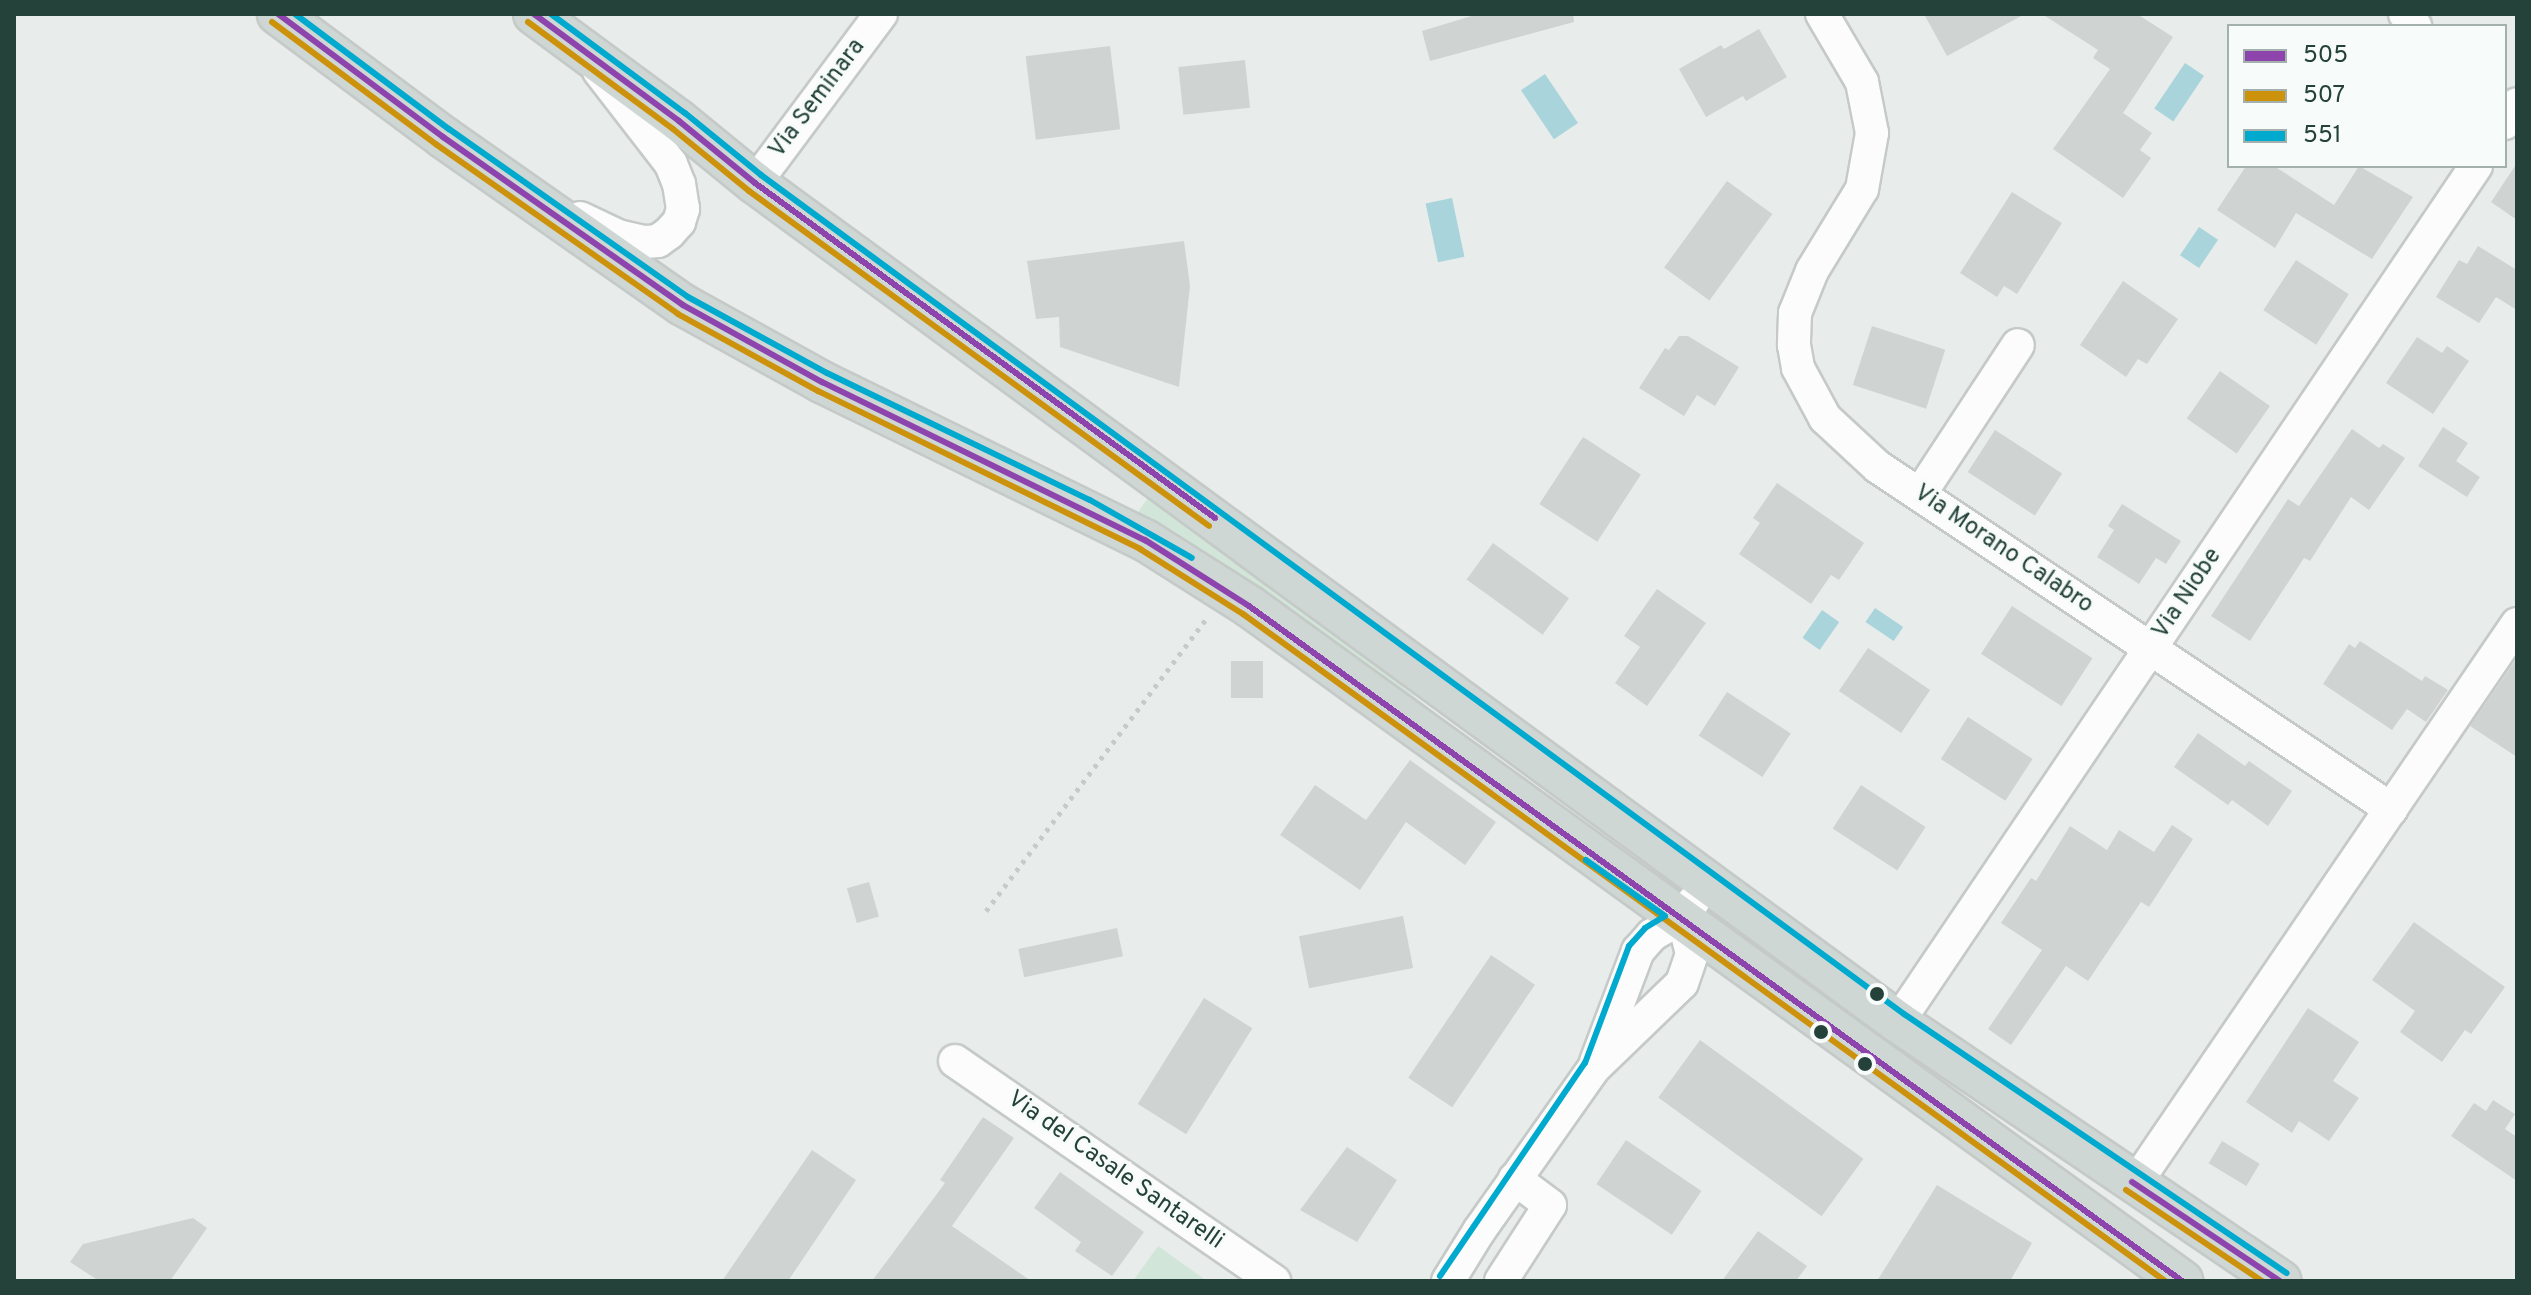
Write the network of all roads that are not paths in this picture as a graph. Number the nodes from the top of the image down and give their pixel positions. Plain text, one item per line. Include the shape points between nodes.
1 (278, 14) edge
2 (534, 14) edge
3 (881, 14) edge
4 (1822, 14) edge
5 (583, 50) junction
6 (443, 137) junction
7 (2475, 168) edge
8 (755, 183) junction
9 (2018, 345) dead end
10 (1920, 494) junction
11 (2517, 624) edge
12 (2151, 650) junction
13 (2391, 809) junction
14 (1707, 882) junction
15 (1683, 917) junction
16 (1898, 1022) junction
17 (955, 1061) dead end
18 (1594, 1068) junction
19 (1515, 1179) junction
20 (2135, 1184) junction
21 (1274, 1281) edge
22 (1448, 1281) edge
23 (1501, 1281) edge
24 (2182, 1281) edge
25 (2280, 1281) edge

1 - 6 main road
2 - 5 main road
3 - 8 street, Via Seminara
4 - 10 street, Via Morano Calabro via 1866,93 1872,133 1866,178 1857,199 1800,295 1794,323 1796,356 1810,393 1830,424 1868,459
5 - 6 street via 676,173 682,215 664,238 645,242 603,230
5 - 8 main road
6 - 15 main road via 718,326 1086,509 1228,592
7 - 12 street, Via Niobe
8 - 14 main road
9 - 10 street
10 - 12 street, Via Morano Calabro
11 - 13 street
12 - 13 street, Via Morano Calabro
12 - 16 street, Via Niobe
13 - 20 street
14 - 15 street
14 - 16 main road
15 - 18 street via 1652,935 1638,951
15 - 18 street via 1692,954 1682,983
15 - 24 main road
16 - 20 main road
17 - 21 street, Via del Casale Santarelli
18 - 19 street
19 - 22 street
19 - 23 street via 1550,1205
20 - 25 main road

